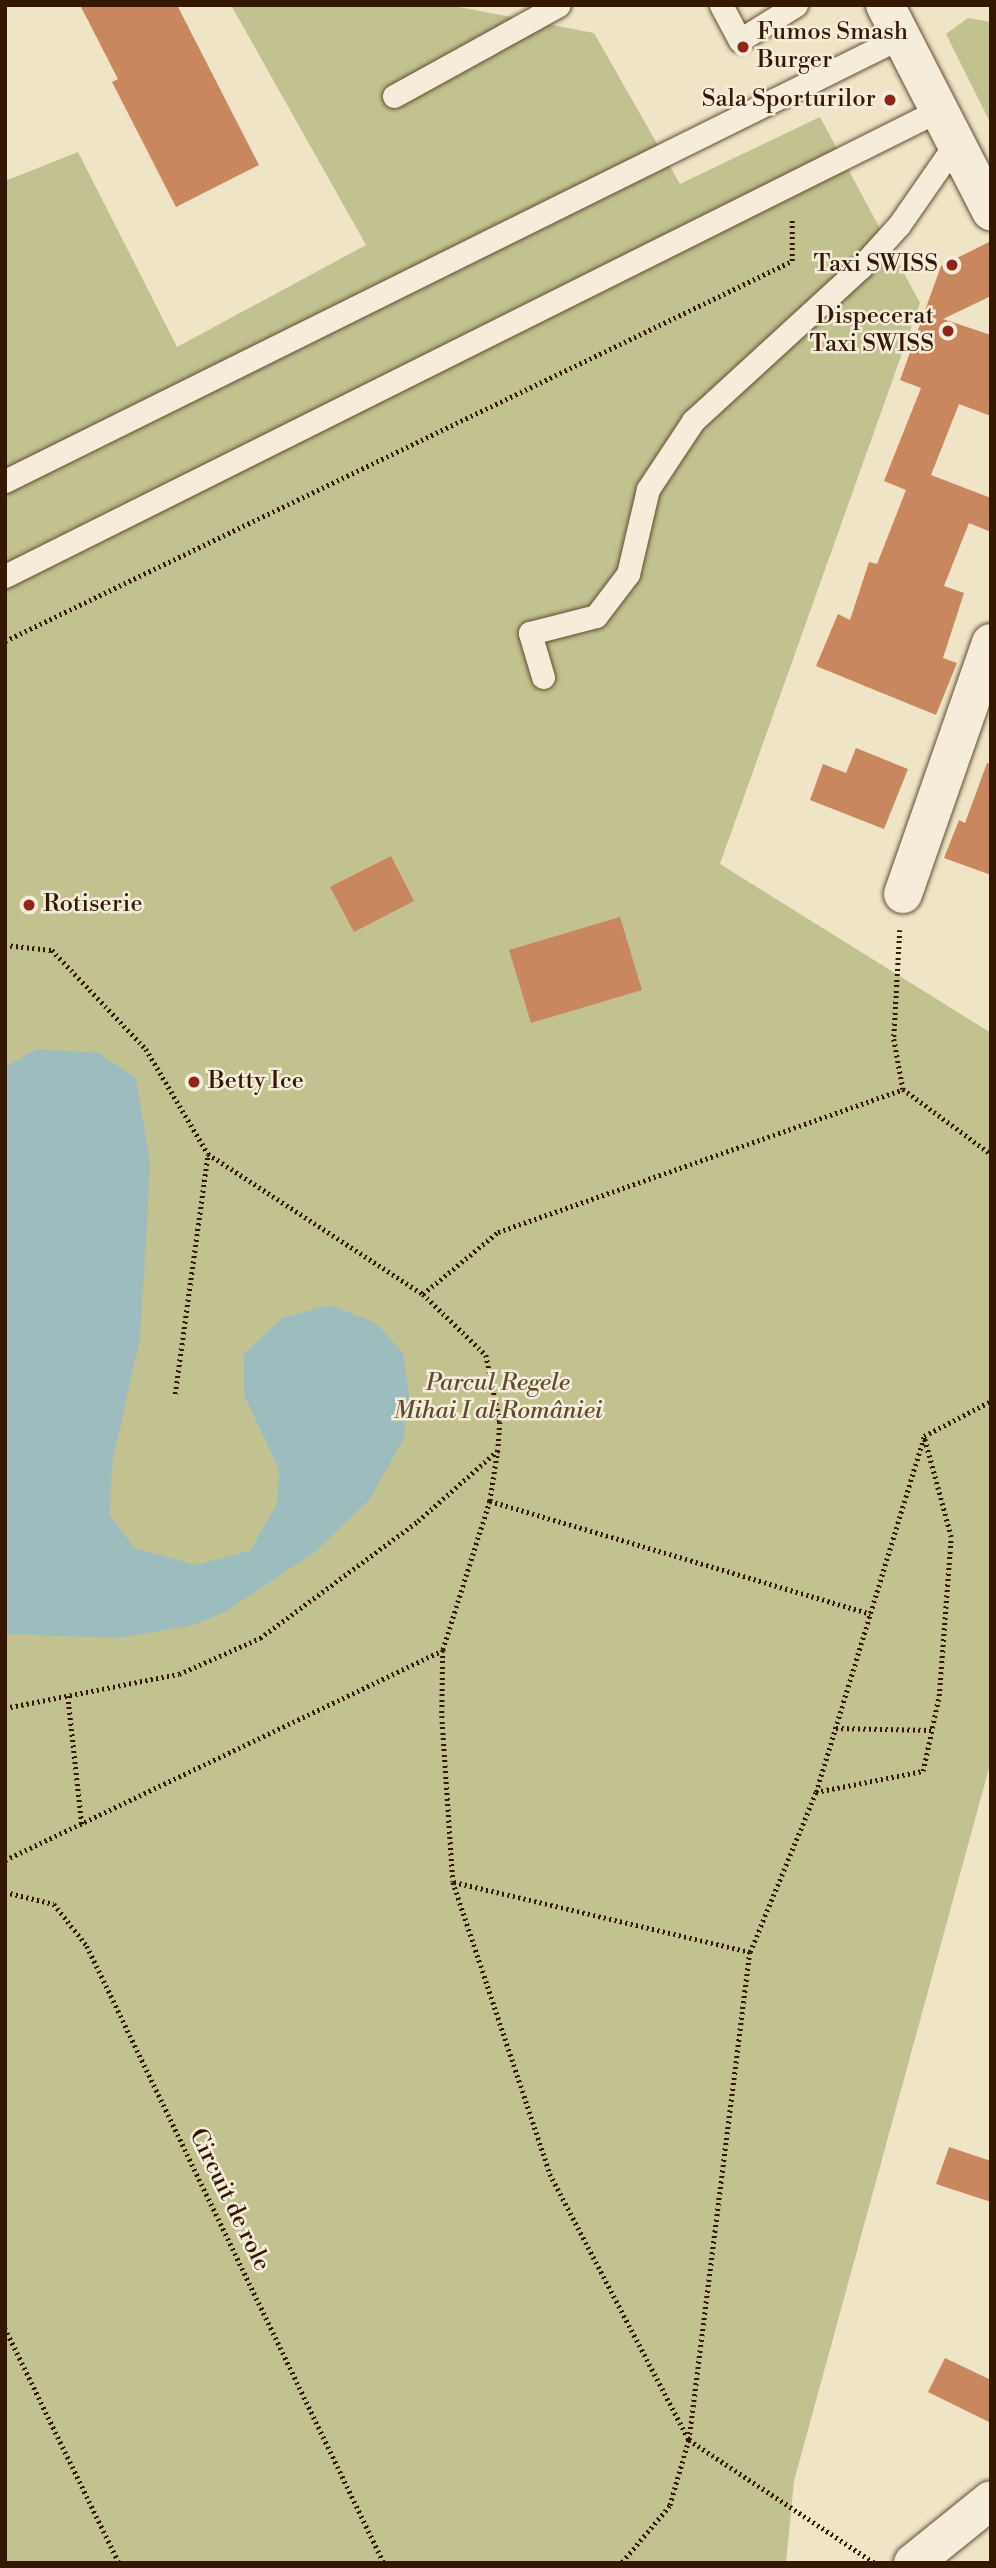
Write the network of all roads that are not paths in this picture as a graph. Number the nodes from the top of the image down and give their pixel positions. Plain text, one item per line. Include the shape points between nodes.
1 (559, 5) edge
2 (721, 5) edge
3 (796, 5) edge
4 (893, 21) edge
5 (394, 96) dead end
6 (948, 127) junction
7 (991, 211) edge
8 (5, 481) edge
9 (5, 576) edge
10 (991, 643) edge
11 (542, 677) dead end
12 (903, 894) road end
13 (991, 2500) edge
14 (913, 2563) edge

1 - 5 lane
2 - 3 lane via 740,40
4 - 6 street
4 - 8 lane
6 - 7 street
6 - 9 lane via 792,185
6 - 11 lane via 899,225 860,268 693,421 648,489 628,574 596,616 530,633
10 - 12 street
13 - 14 street

